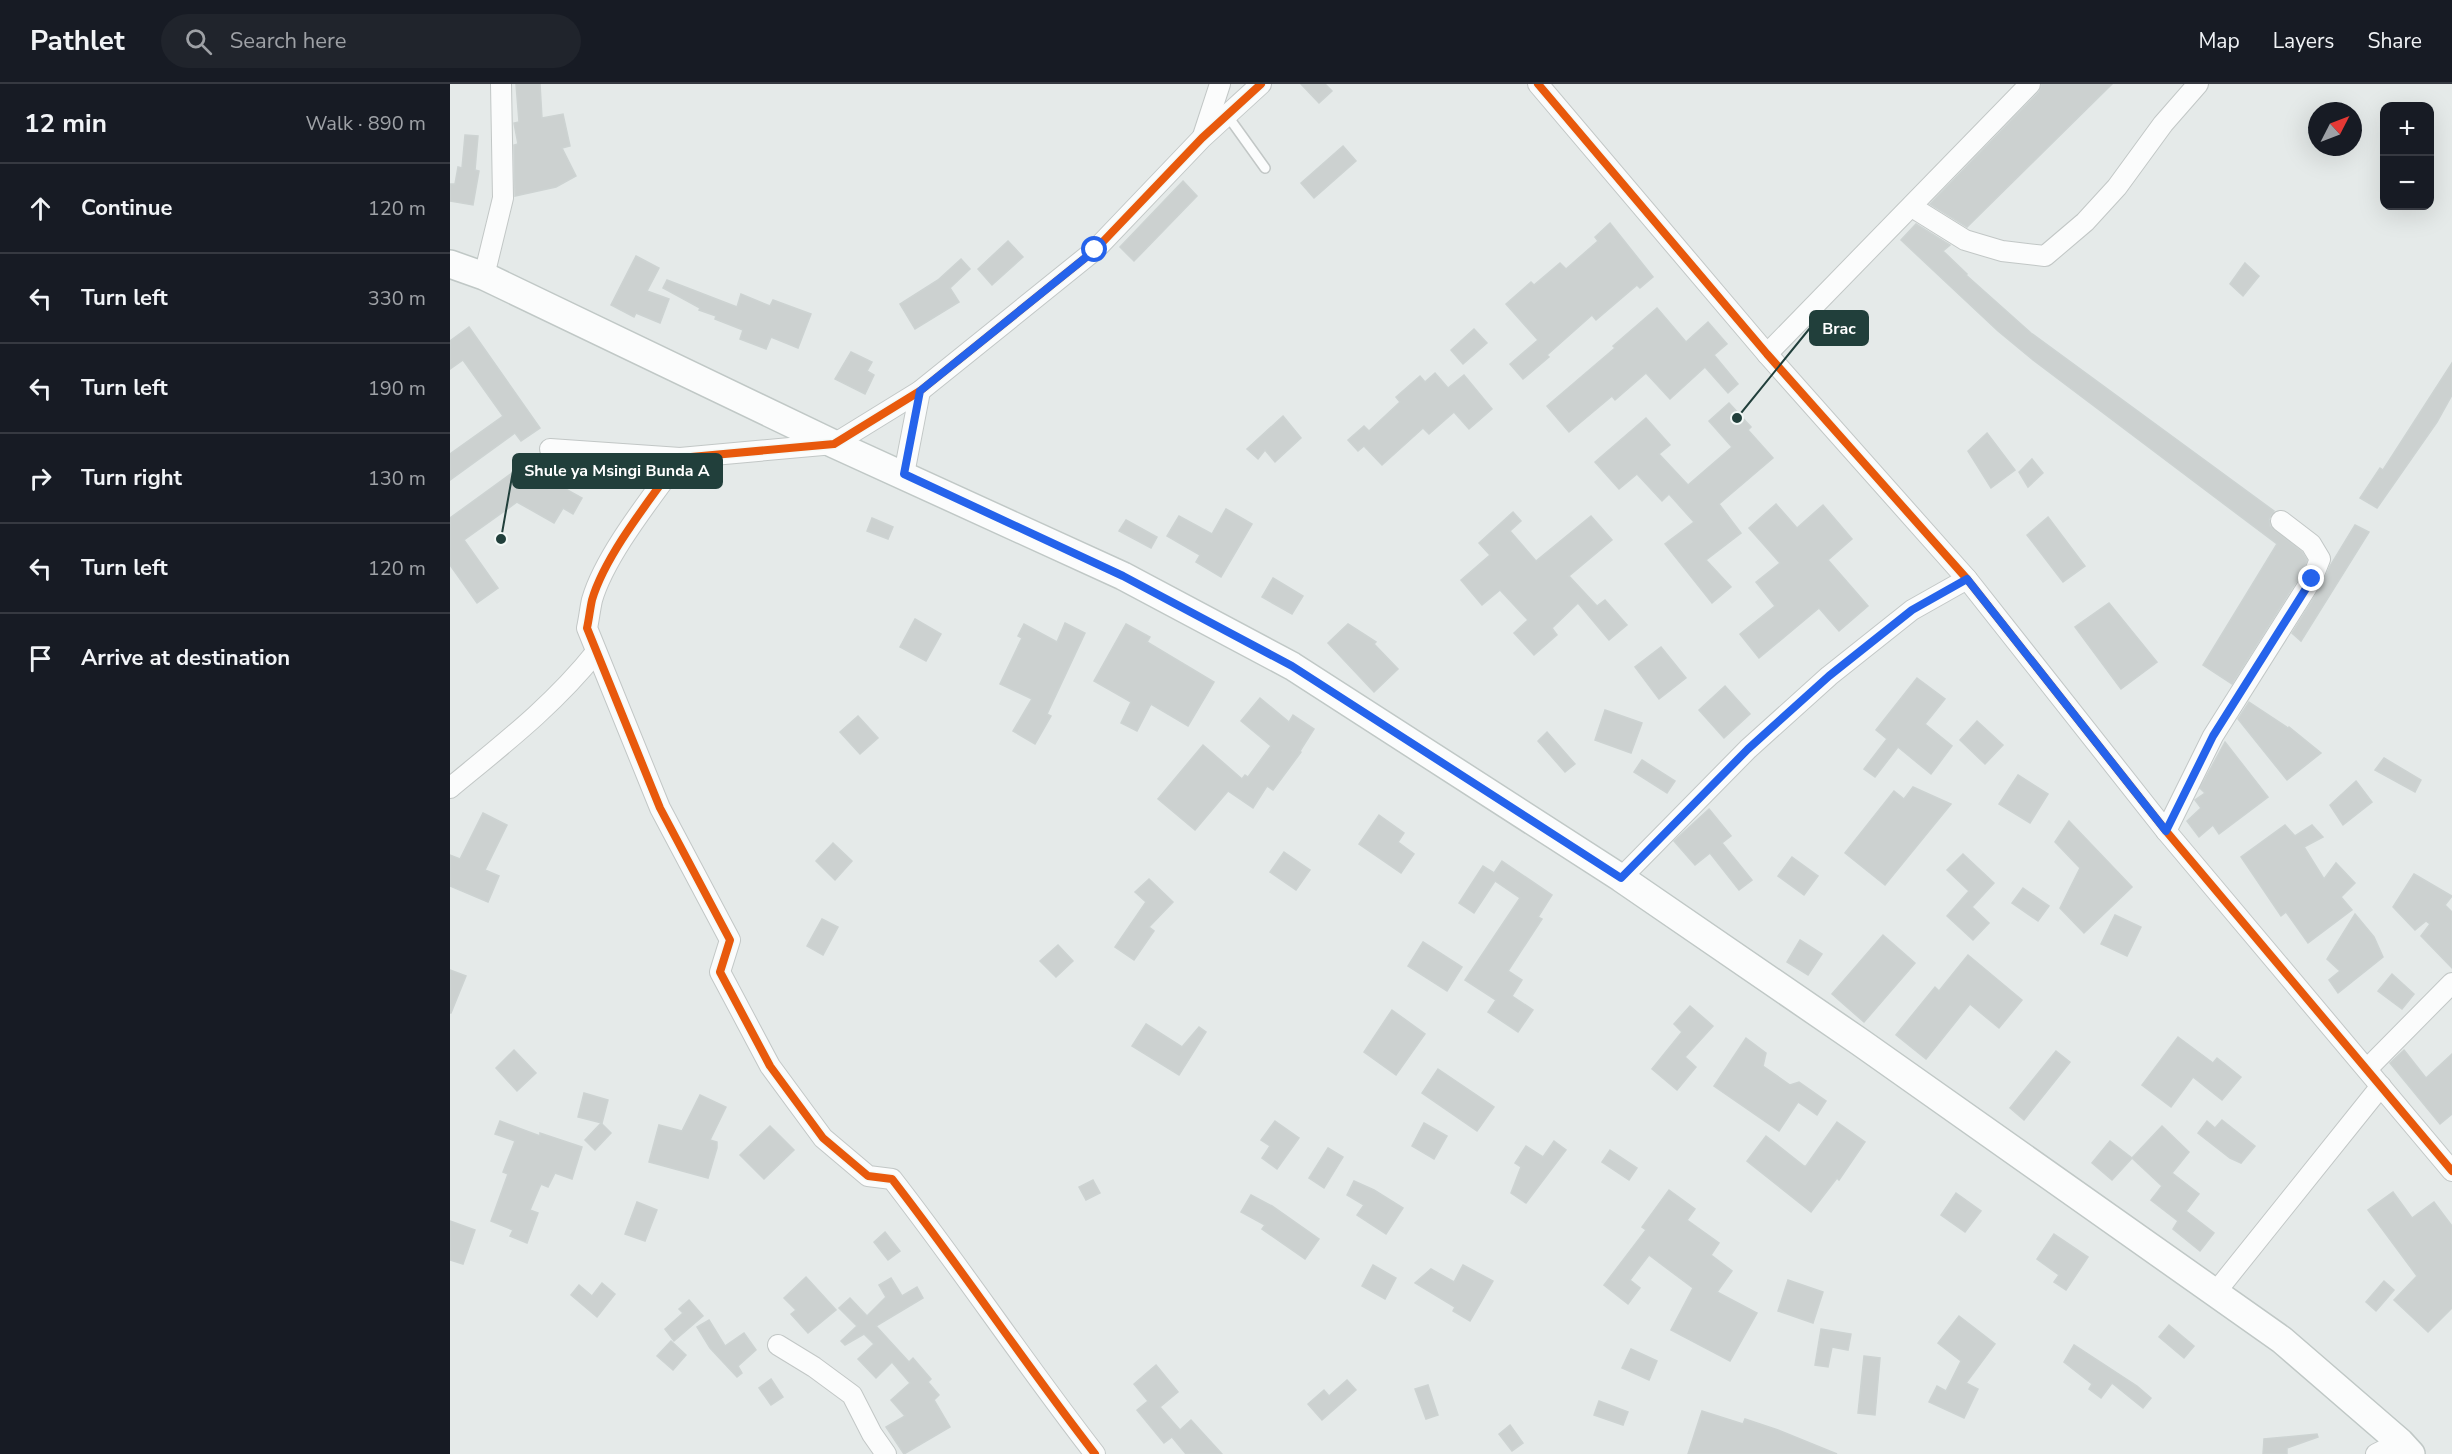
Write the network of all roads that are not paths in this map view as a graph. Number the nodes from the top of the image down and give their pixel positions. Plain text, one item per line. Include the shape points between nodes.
1 (501, 84) edge
2 (1220, 84) edge
3 (1261, 84) edge
4 (1538, 84) edge
5 (2030, 84) edge
6 (2198, 84) edge
7 (1227, 115) junction
8 (1202, 138) junction
9 (1264, 168) dead end
10 (1912, 207) junction
11 (450, 264) edge
12 (484, 276) junction
13 (1767, 354) junction
14 (920, 391) junction
15 (834, 444) junction
16 (550, 450) dead end
17 (680, 458) junction
18 (904, 474) junction
19 (2281, 521) dead end
20 (1967, 579) junction
21 (596, 652) junction
22 (450, 788) edge
23 (2166, 831) junction
24 (1621, 878) junction
25 (2452, 983) edge
26 (2367, 1069) junction
27 (2381, 1086) junction
28 (2452, 1171) edge
29 (2215, 1293) junction
30 (778, 1345) dead end
31 (2406, 1448) edge
32 (886, 1454) edge
33 (1095, 1454) edge
34 (2376, 1454) edge

1 - 12 street via 503,198
2 - 8 street
3 - 7 street
4 - 13 street
5 - 10 street
6 - 10 street via 2117,187 2085,222 2045,256 2002,251 1965,240
7 - 8 street
7 - 9 lane
8 - 14 street via 1095,250
10 - 13 street
11 - 12 main road
12 - 15 main road
13 - 20 street
14 - 15 street
14 - 18 street
15 - 17 street
15 - 18 main road
16 - 17 street
17 - 21 street via 608,564 592,599 587,628
18 - 24 main road via 1123,576 1292,666
19 - 23 street via 2311,544 2320,559 2312,579 2213,736
20 - 23 street
20 - 24 street via 1912,610 1829,676 1748,749
21 - 22 street via 574,680 532,720
21 - 33 street via 660,808 730,940 720,972 770,1066 823,1138 868,1176 892,1179
23 - 26 street
24 - 29 main road
25 - 26 street
26 - 27 street
27 - 28 street
27 - 29 street
29 - 31 main road via 2282,1340
30 - 32 street via 852,1395
31 - 34 street

